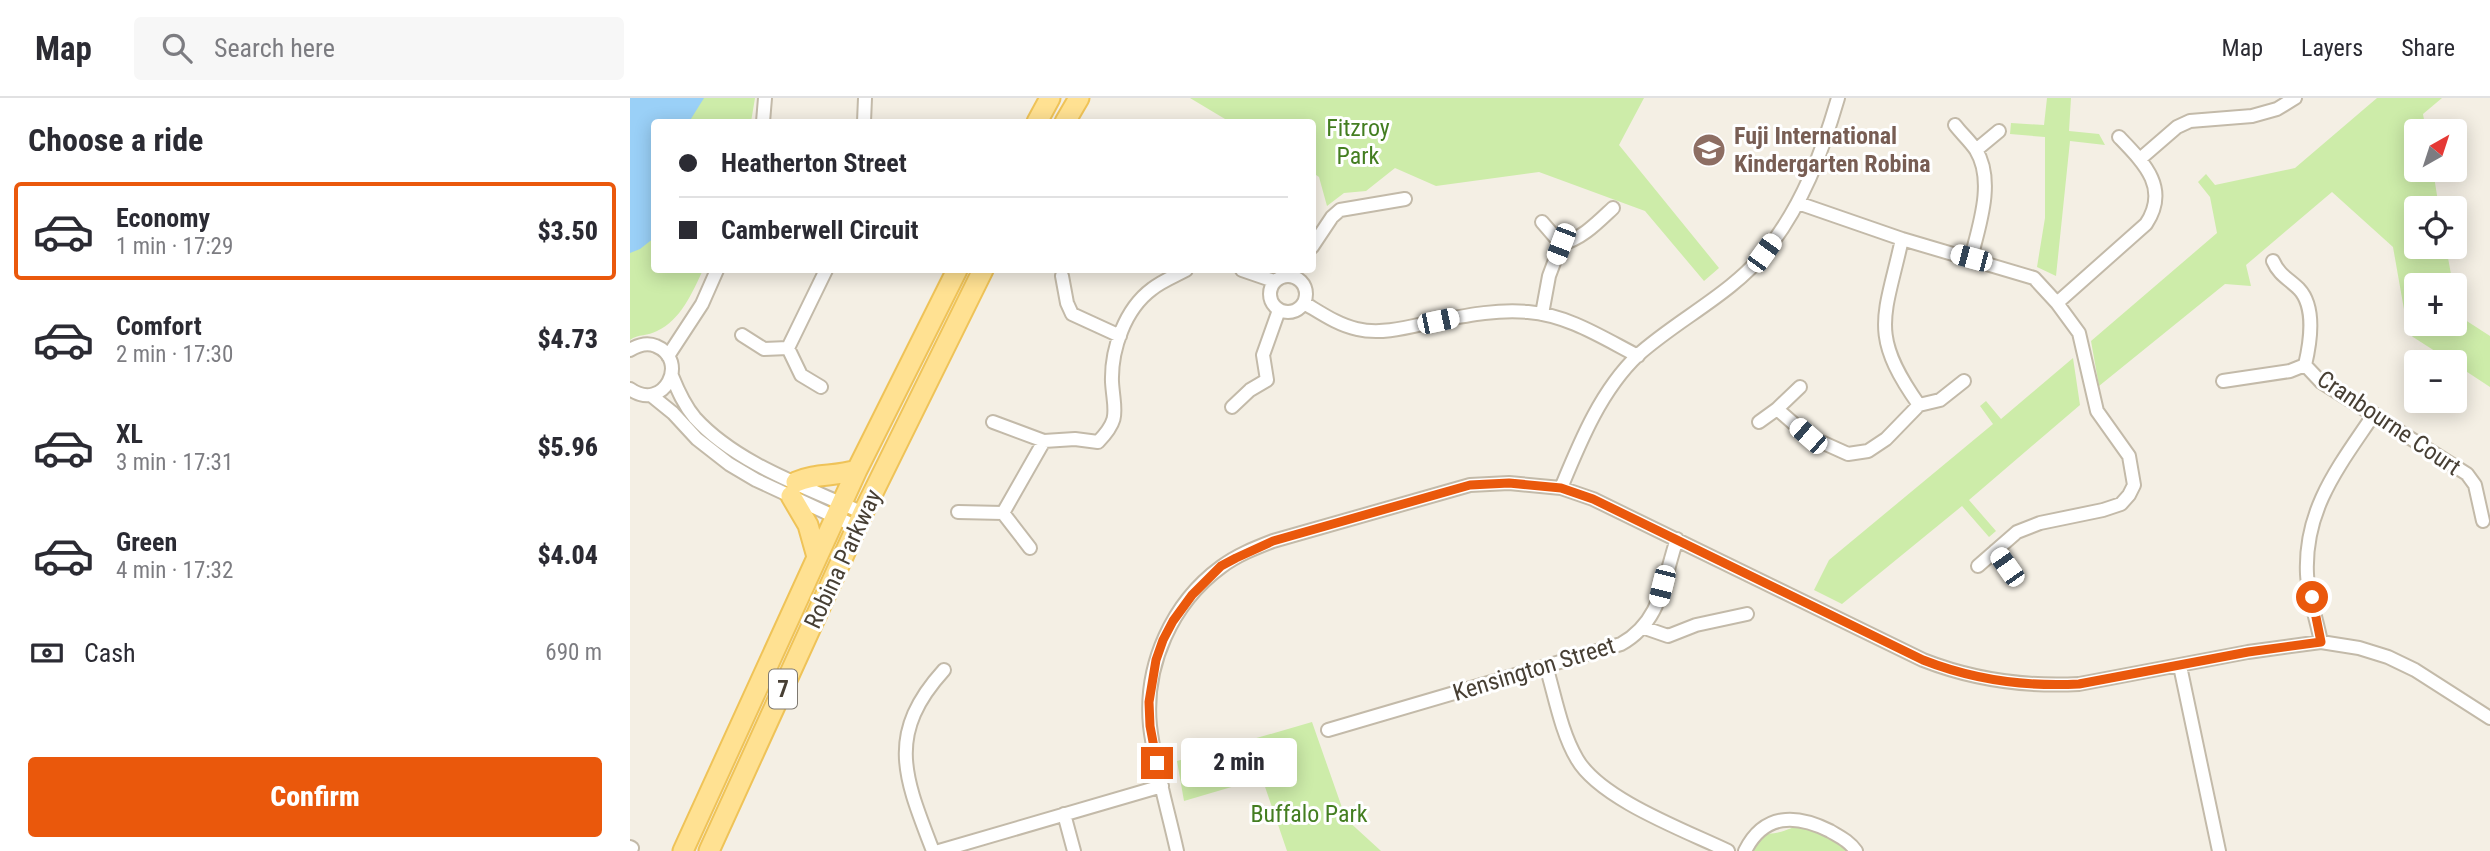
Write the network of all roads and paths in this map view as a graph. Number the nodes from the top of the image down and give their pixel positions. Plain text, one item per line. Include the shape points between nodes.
1 (765, 98) edge
2 (865, 98) edge
3 (1050, 98) edge
4 (1079, 98) edge
5 (1838, 98) edge
6 (2295, 98) edge
7 (763, 119) edge
8 (864, 119) edge
9 (1039, 119) edge
10 (1067, 119) edge
11 (1955, 125) dead end
12 (1999, 131) dead end
13 (2119, 137) dead end
14 (1976, 150) junction
15 (2140, 159) junction
16 (1405, 199) dead end
17 (1798, 203) junction
18 (1613, 208) dead end
19 (1542, 222) dead end
20 (1902, 239) junction
21 (1316, 241) edge
22 (1561, 244) junction
23 (1971, 258) junction
24 (2273, 261) dead end
25 (716, 273) edge
26 (825, 273) edge
27 (956, 273) edge
28 (982, 273) edge
29 (1181, 273) edge
30 (1251, 273) edge
31 (1297, 273) edge
32 (1062, 276) dead end
33 (1274, 281) junction
34 (1304, 303) junction
35 (2057, 303) junction
36 (1279, 310) junction
37 (1542, 314) junction
38 (690, 322) junction
39 (742, 335) dead end
40 (1120, 336) junction
41 (654, 345) junction
42 (788, 348) junction
43 (630, 350) edge
44 (668, 356) junction
45 (1637, 356) junction
46 (2305, 365) junction
47 (671, 376) junction
48 (1964, 381) dead end
49 (2224, 381) dead end
50 (821, 387) dead end
51 (1800, 387) dead end
52 (630, 389) edge
53 (652, 396) junction
54 (1919, 405) junction
55 (1232, 407) dead end
56 (1777, 409) junction
57 (2374, 414) junction
58 (993, 422) dead end
59 (1759, 422) dead end
60 (1044, 441) junction
61 (857, 470) junction
62 (1561, 488) junction
63 (793, 489) junction
64 (839, 510) junction
65 (958, 512) dead end
66 (1003, 513) junction
67 (860, 520) junction
68 (2483, 521) dead end
69 (1677, 539) junction
70 (1030, 548) dead end
71 (1995, 551) junction
72 (817, 557) junction
73 (1978, 566) dead end
74 (2007, 567) dead end
75 (1746, 614) dead end
76 (1645, 628) junction
77 (2321, 642) junction
78 (1546, 666) junction
79 (2180, 666) junction
80 (944, 670) dead end
81 (2490, 718) edge
82 (1328, 730) dead end
83 (1162, 786) junction
84 (1064, 814) junction
85 (683, 851) edge
86 (709, 851) edge
87 (933, 851) edge
88 (939, 851) edge
89 (1074, 851) edge
90 (1177, 851) edge
91 (1727, 851) edge
92 (1745, 851) edge
93 (1856, 851) edge
94 (2220, 851) edge

1 - 7 street
2 - 8 street
3 - 9 main road
4 - 10 main road
5 - 17 street
6 - 15 street via 2252,116 2190,121
11 - 14 street
12 - 14 street
13 - 15 street
14 - 23 street via 1985,172 1981,219
15 - 35 street via 2155,189 2153,214
16 - 21 street via 1340,210
17 - 20 street
17 - 45 street via 1764,253 1727,288
18 - 22 street via 1583,234
19 - 22 street
20 - 23 street
20 - 54 street via 1883,316 1885,342
22 - 37 street
23 - 35 street via 2034,278
24 - 46 street, Cranbourne Court via 2305,298 2311,340
25 - 38 street
26 - 42 street
27 - 61 main road, Robina Parkway / 7
28 - 67 main road, Robina Parkway / 7
29 - 40 street via 1151,290 1130,314
30 - 33 street
31 - 33 street
31 - 34 street via 1306,290
32 - 40 street via 1072,314
33 - 36 street via 1270,300
34 - 36 street via 1292,312
34 - 37 street via 1360,330 1385,331 1505,311
35 - 71 street via 2079,333 2097,411 2129,456 2134,485 2121,504 2040,523 2017,532
36 - 55 street via 1263,355 1266,380
37 - 45 street via 1588,330
38 - 41 street
38 - 44 street
39 - 42 street via 764,349
40 - 60 street via 1114,350 1112,427 1098,442
41 - 43 street
41 - 44 street
42 - 50 street via 802,375
44 - 47 street
45 - 62 street via 1584,431
46 - 49 street, Cranbourne Court
46 - 57 street, Cranbourne Court via 2321,382
47 - 53 street via 665,388
47 - 63 street via 687,407 716,436
48 - 54 street via 1940,400
51 - 56 street
52 - 53 street
53 - 63 street via 720,458 756,480
54 - 56 street via 1886,439 1868,451 1847,454 1808,436
56 - 59 street
57 - 68 street, Cranbourne Court via 2467,474 2475,485
57 - 77 street via 2330,480 2312,518 2307,574
58 - 60 street
60 - 66 street
61 - 63 main road via 810,476
61 - 64 main road, Robina Parkway / 7
62 - 69 street
62 - 83 street via 1470,485 1273,541 1221,566 1181,608 1156,660 1150,726
63 - 64 street
63 - 72 main road
64 - 67 street
64 - 72 main road, Robina Parkway / 7
65 - 66 street
66 - 70 street
67 - 86 main road, Robina Parkway / 7
69 - 76 street, Kensington Street via 1658,603
69 - 79 street via 1948,670 1997,682 2051,685
71 - 73 street
71 - 74 street
72 - 85 main road, Robina Parkway / 7
75 - 76 street via 1668,636
76 - 78 street, Kensington Street via 1621,644
77 - 79 street
77 - 81 street via 2388,657
78 - 82 street, Kensington Street
78 - 91 street via 1569,742 1591,778 1608,792
79 - 94 street
80 - 87 street via 913,714 905,745 910,784
83 - 84 street
83 - 90 street
84 - 88 street
84 - 89 street
92 - 93 street via 1758,832 1793,818 1845,839

